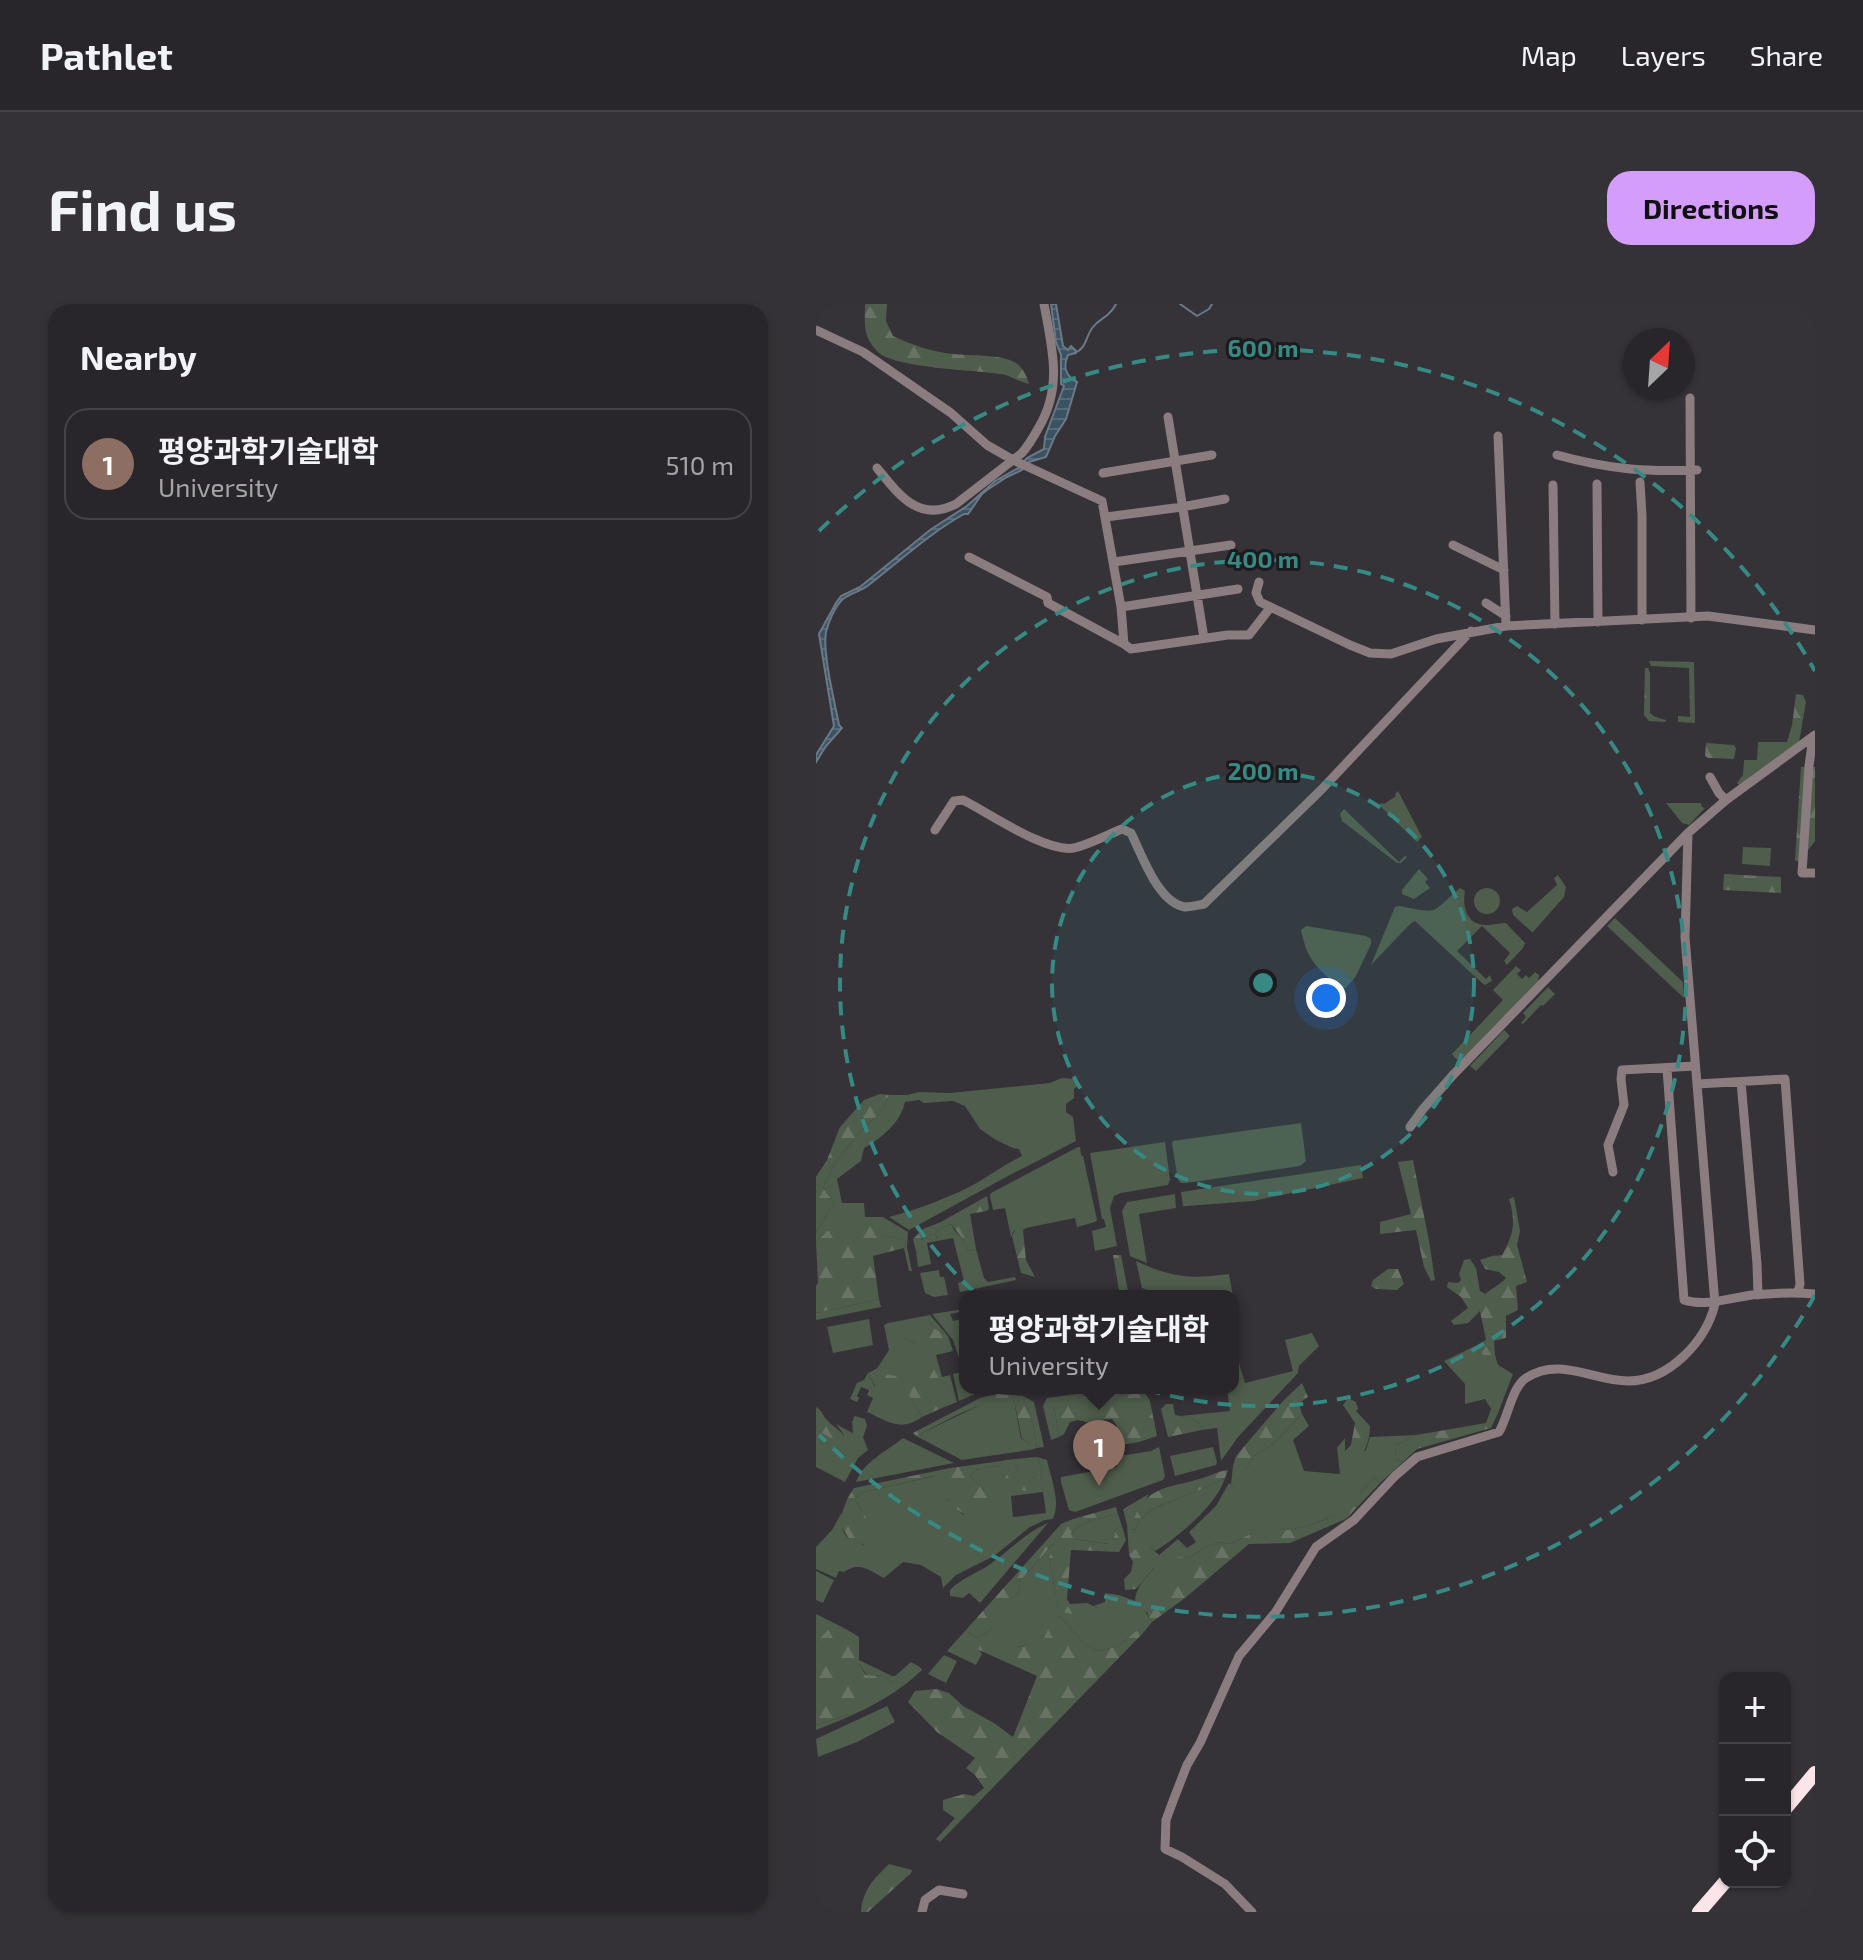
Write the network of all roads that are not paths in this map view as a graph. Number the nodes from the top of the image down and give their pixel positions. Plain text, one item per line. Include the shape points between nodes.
1 (1044, 304) edge
2 (816, 330) edge
3 (1690, 400) edge
4 (1168, 417) dead end
5 (1498, 436) dead end
6 (1212, 455) dead end
7 (1557, 455) dead end
8 (1174, 462) junction
9 (1020, 463) junction
10 (877, 468) dead end
11 (1694, 470) junction
12 (1103, 473) dead end
13 (1640, 482) dead end
14 (1597, 484) dead end
15 (1553, 485) dead end
16 (1225, 499) dead end
17 (1182, 507) junction
18 (1106, 517) junction
19 (1231, 545) dead end
20 (1453, 545) dead end
21 (1190, 550) junction
22 (969, 557) dead end
23 (1114, 562) junction
24 (1504, 570) junction
25 (1259, 582) dead end
26 (1238, 589) dead end
27 (1196, 595) junction
28 (1486, 603) dead end
29 (1121, 607) junction
30 (1270, 608) junction
31 (1691, 618) junction
32 (1642, 620) junction
33 (1506, 621) junction
34 (1598, 622) junction
35 (1555, 624) junction
36 (1815, 630) edge
37 (1471, 631) junction
38 (1204, 638) junction
39 (1124, 644) junction
40 (1814, 736) edge
41 (1710, 777) dead end
42 (1726, 800) junction
43 (935, 830) dead end
44 (1688, 833) junction
45 (1815, 873) edge
46 (1695, 1066) junction
47 (1667, 1069) junction
48 (1741, 1082) junction
49 (1698, 1084) junction
50 (1410, 1127) dead end
51 (1613, 1172) dead end
52 (1798, 1292) junction
53 (1815, 1294) edge
54 (1758, 1295) junction
55 (1714, 1301) junction
56 (1815, 1773) edge
57 (1815, 1787) edge
58 (1791, 1802) edge
59 (1790, 1816) edge
60 (1720, 1888) edge
61 (1730, 1888) edge
62 (963, 1894) dead end
63 (922, 1912) edge
64 (1252, 1912) edge
65 (1699, 1912) edge
66 (1710, 1912) edge

1 - 9 street via 1053,353 1052,400
2 - 9 street via 863,352 987,445
3 - 11 street
4 - 8 street
5 - 24 street
6 - 8 street
7 - 11 street via 1622,469
8 - 12 street
8 - 17 street
9 - 10 street via 956,504 932,512 897,493
9 - 18 street via 1102,501
11 - 31 street
13 - 32 street
14 - 34 street
15 - 35 street
16 - 17 street
17 - 18 street
17 - 21 street
18 - 23 street
19 - 21 street
20 - 24 street
21 - 23 street
21 - 27 street
22 - 39 street
23 - 29 street
24 - 33 street
25 - 30 street via 1256,593
26 - 27 street
27 - 29 street
27 - 38 street
28 - 33 street
29 - 39 street
30 - 37 street via 1370,653 1391,654
30 - 38 street via 1249,635
31 - 32 street
31 - 36 street
32 - 34 street
33 - 35 street
33 - 37 street
34 - 35 street
37 - 43 street via 1204,904 1186,907 1159,890 1131,833 1122,829 1063,848 1032,838 963,800 954,801
38 - 39 street via 1131,649
40 - 42 street
40 - 45 street via 1802,873
41 - 42 street
42 - 44 street
44 - 46 street via 1685,937
44 - 50 street via 1453,1075
46 - 47 street
46 - 49 street
47 - 51 street via 1622,1070 1624,1105 1608,1145
47 - 55 street via 1684,1300
48 - 49 street
48 - 52 street via 1785,1079
48 - 54 street
49 - 55 street
52 - 53 street
52 - 54 street
54 - 55 street
55 - 64 street via 1701,1336 1667,1369 1628,1381 1573,1369 1552,1369 1525,1379 1499,1432 1417,1457 1354,1520 1316,1547 1275,1613 1239,1656 1166,1820 1165,1849 1225,1884
56 - 58 highway
57 - 59 highway
60 - 65 highway
61 - 66 highway
62 - 63 street via 939,1890 925,1900

